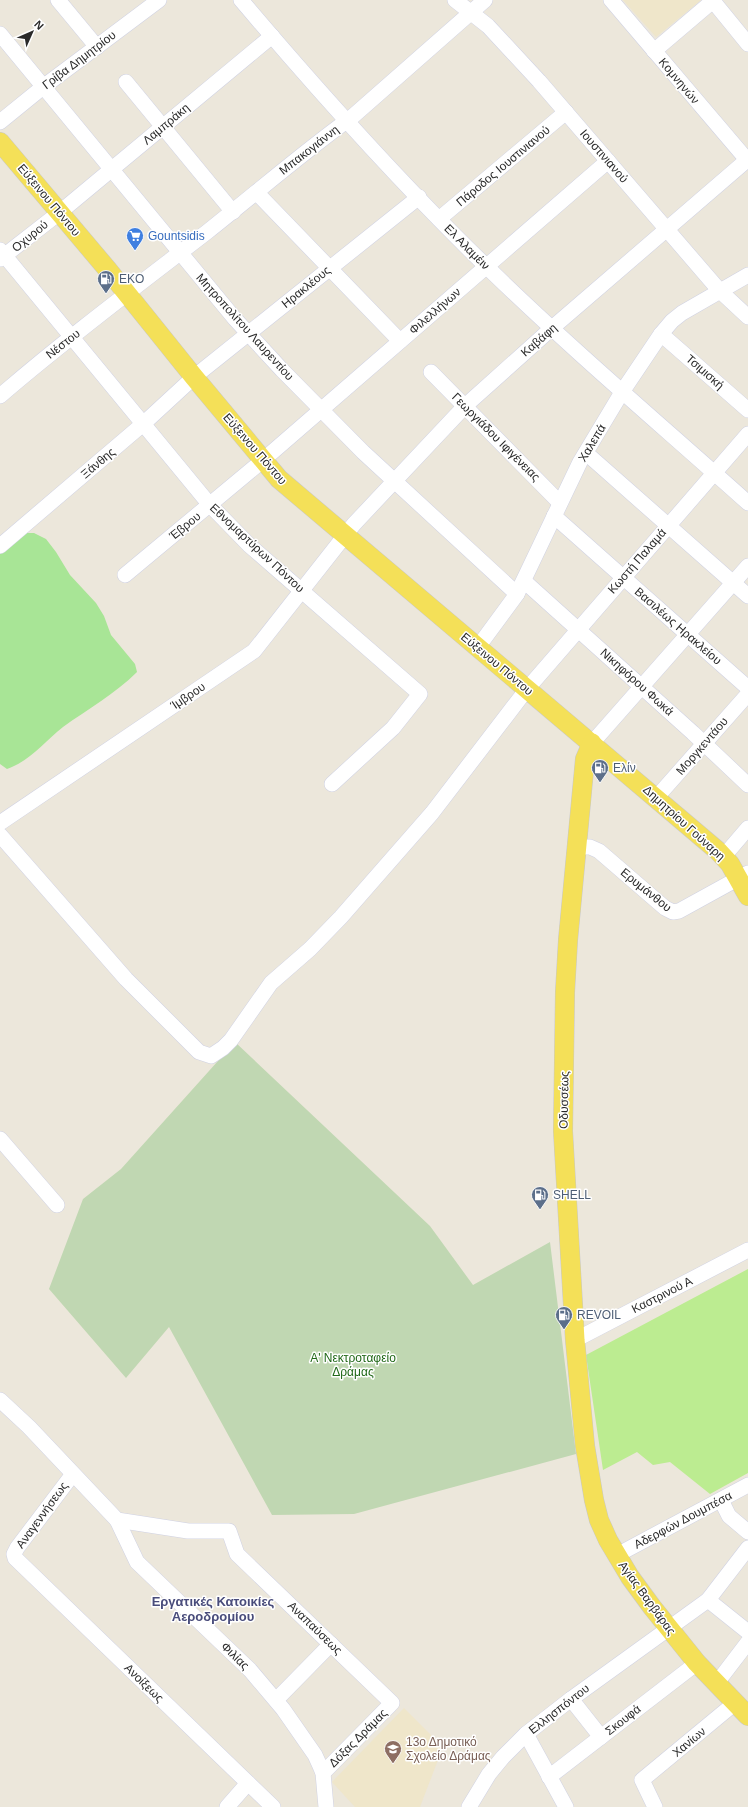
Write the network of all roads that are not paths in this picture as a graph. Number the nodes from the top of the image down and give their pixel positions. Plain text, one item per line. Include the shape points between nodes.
1 (58, 0) edge
2 (159, 0) edge
3 (241, 0) edge
4 (455, 0) edge
5 (485, 0) edge
6 (611, 0) edge
7 (714, 1) edge
8 (471, 12) junction
9 (0, 34) edge
10 (272, 36) junction
11 (748, 44) edge
12 (97, 47) junction
13 (654, 51) junction
14 (126, 82) dead end
15 (43, 87) junction
16 (566, 112) junction
17 (347, 121) junction
18 (0, 122) edge
19 (163, 127) junction
20 (0, 142) edge
21 (608, 161) junction
22 (748, 161) edge
23 (112, 169) junction
24 (257, 192) junction
25 (419, 197) junction
26 (233, 212) junction
27 (59, 213) junction
28 (440, 219) junction
29 (667, 228) junction
30 (180, 253) junction
31 (2, 255) edge
32 (486, 267) junction
33 (329, 269) junction
34 (748, 275) edge
35 (719, 290) junction
36 (127, 294) junction
37 (748, 317) edge
38 (552, 328) junction
39 (248, 333) junction
40 (662, 334) junction
41 (72, 337) junction
42 (400, 341) junction
43 (431, 372) dead end
44 (194, 377) junction
45 (622, 392) junction
46 (0, 396) edge
47 (465, 406) junction
48 (321, 410) junction
49 (748, 410) edge
50 (143, 424) junction
51 (748, 434) edge
52 (586, 453) junction
53 (262, 461) junction
54 (714, 473) junction
55 (395, 481) junction
56 (748, 503) edge
57 (210, 506) junction
58 (557, 509) junction
59 (668, 526) junction
60 (346, 536) junction
61 (0, 546) edge
62 (748, 566) edge
63 (124, 575) dead end
64 (623, 578) junction
65 (524, 581) junction
66 (733, 583) junction
67 (302, 590) junction
68 (517, 594) junction
69 (748, 596) edge
70 (578, 630) junction
71 (688, 634) junction
72 (478, 647) junction
73 (642, 687) junction
74 (748, 688) edge
75 (527, 689) junction
76 (748, 694) edge
77 (592, 743) junction
78 (704, 743) junction
79 (332, 784) dead end
80 (748, 785) edge
81 (656, 798) junction
82 (0, 823) edge
83 (748, 828) edge
84 (0, 835) edge
85 (576, 847) junction
86 (724, 856) junction
87 (743, 876) edge
88 (748, 896) edge
89 (0, 1139) edge
90 (57, 1205) dead end
91 (748, 1250) edge
92 (575, 1340) junction
93 (0, 1400) edge
94 (587, 1457) joint
95 (73, 1474) junction
96 (748, 1485) edge
97 (721, 1500) junction
98 (117, 1520) junction
99 (748, 1532) edge
100 (748, 1548) edge
101 (617, 1555) junction
102 (15, 1558) joint
103 (708, 1600) junction
104 (667, 1628) junction
105 (748, 1632) edge
106 (748, 1642) edge
107 (332, 1644) junction
108 (697, 1663) junction
109 (716, 1684) junction
110 (571, 1699) junction
111 (276, 1700) junction
112 (392, 1702) joint
113 (741, 1710) edge
114 (526, 1734) junction
115 (601, 1737) junction
116 (322, 1773) junction
117 (549, 1777) junction
118 (248, 1783) junction
119 (227, 1807) edge
120 (273, 1807) edge
121 (326, 1807) edge
122 (469, 1807) edge
123 (566, 1807) edge
124 (655, 1807) edge

1 - 12 street
2 - 12 street, Γρίβα Δημητρίου
3 - 10 street, Ελ Αλαμέιν
4 - 8 street, Ιουστινιανού
5 - 8 street, Μπακογιάννη
6 - 13 street, Κομνηνών
7 - 11 street
7 - 13 street
8 - 16 street, Ιουστινιανού via 488,26
8 - 17 street, Μπακογιάννη
9 - 15 street, Μητροπολίτου Λαυρεντίου
10 - 17 street, Ελ Αλαμέιν
10 - 19 street, Λαμπράκη
12 - 15 street, Γρίβα Δημητρίου
13 - 22 street, Κομνηνών
14 - 19 street
15 - 18 street, Γρίβα Δημητρίου
15 - 23 street, Μητροπολίτου Λαυρεντίου
16 - 21 street, Ιουστινιανού
16 - 28 street, Πάροδος Ιουστινιανού
17 - 24 street, Μπακογιάννη
17 - 25 street, Ελ Αλαμέιν
19 - 23 street, Λαμπράκη
19 - 26 street
20 - 27 main road, Εύξεινου Πόντου
21 - 29 street, Ιουστινιανού
21 - 32 street, Φιλελλήνων
22 - 29 street, Καβάφη
23 - 27 street, Λαμπράκη
23 - 30 street, Μητροπολίτου Λαυρεντίου
24 - 26 street, Μπακογιάννη
24 - 33 street
25 - 28 street, Ελ Αλαμέιν
25 - 33 street, Ηρακλέους
26 - 30 street, Μπακογιάννη
27 - 31 street, Οχυρού
27 - 36 main road, Εύξεινου Πόντου
28 - 32 street, Ελ Αλαμέιν
29 - 35 street, Ιουστινιανού
29 - 38 street, Καβάφη
30 - 36 street, Μπακογιάννη
30 - 39 street, Μητροπολίτου Λαυρεντίου
31 - 41 street, Εθνομαρτύρων Πόντου
32 - 38 street, Ελ Αλαμέιν
32 - 42 street, Φιλελλήνων
33 - 39 street, Ηρακλέους
33 - 42 street
34 - 35 street, Χαλεπά
35 - 37 street, Ιουστινιανού
35 - 40 street, Χαλεπά via 682,313
36 - 41 street, Νέστου
36 - 44 main road, Εύξεινου Πόντου
38 - 45 street, Ελ Αλαμέιν
38 - 47 street, Καβάφη
39 - 44 street, Ηρακλέους
39 - 48 street, Μητροπολίτου Λαυρεντίου
40 - 45 street, Χαλεπά
40 - 49 street, Τσιμισκή
41 - 46 street, Νέστου
41 - 50 street, Εθνομαρτύρων Πόντου
42 - 48 street, Φιλελλήνων
43 - 47 street, Γεωργιάδου Ιφιγένειας
44 - 50 street, Ξάνθης
44 - 53 main road, Εύξεινου Πόντου
45 - 52 street, Χαλεπά
45 - 54 street, Ελ Αλαμέιν
47 - 55 street, Καβάφη
47 - 58 street, Γεωργιάδου Ιφιγένειας
48 - 53 street, Φιλελλήνων
48 - 55 street, Μητροπολίτου Λαυρεντίου
50 - 57 street, Εθνομαρτύρων Πόντου
50 - 61 street, Ξάνθης
51 - 54 street, Κωστή Παλαμά
52 - 58 street, Χαλεπά
52 - 59 street
53 - 57 street, Έβρου
53 - 60 main road, Εύξεινου Πόντου via 286,486
54 - 56 street, Ελ Αλαμέιν
54 - 59 street, Κωστή Παλαμά
55 - 60 street, Καβάφη
55 - 68 street, Μητροπολίτου Λαυρεντίου
57 - 63 street, Έβρου
57 - 67 street, Εθνομαρτύρων Πόντου via 249,545
58 - 64 street, Βασιλέως Ηρακλείου
58 - 65 street, Χαλεπά
59 - 64 street, Κωστή Παλαμά
59 - 66 street
60 - 67 street, Ίμβρου
60 - 72 main road, Εύξεινου Πόντου
62 - 66 street
64 - 70 street, Κωστή Παλαμά
64 - 71 street, Βασιλέως Ηρακλείου
65 - 68 street, Χαλεπά
65 - 70 street, Νικηφόρου Φωκά
66 - 69 street
66 - 71 street
67 - 79 street, Εθνομαρτύρων Πόντου via 420,694 394,728
67 - 82 street, Ίμβρου via 250,654
68 - 72 street, Χαλεπά
70 - 73 street, Νικηφόρου Φωκά
70 - 75 street, Κωστή Παλαμά
71 - 73 street
71 - 74 street, Βασιλέως Ηρακλείου
72 - 75 main road, Εύξεινου Πόντου
73 - 77 street
73 - 78 street, Νικηφόρου Φωκά
75 - 77 main road, Εύξεινου Πόντου
75 - 84 street, Κωστή Παλαμά via 432,813 341,917 310,949 271,983 231,1040 211,1056 199,1052 126,979
76 - 78 street, Μοργκεντάου
77 - 81 main road, Δημητρίου Γούναρη
77 - 85 main road, Οδυσσέως via 585,759
78 - 80 street, Νικηφόρου Φωκά
78 - 81 street, Μοργκεντάου
81 - 86 main road, Δημητρίου Γούναρη
83 - 86 street
85 - 87 street, Ερυμάνθου via 590,847 599,851 672,912 679,911
85 - 92 main road, Οδυσσέως via 566,969 563,1114
86 - 87 main road, Δημητρίου Γούναρη
87 - 88 main road, Δημητρίου Γούναρη
89 - 90 street
91 - 92 street, Καστρινού Α
92 - 94 main road, Οδυσσέως
93 - 95 street, Φιλίας
94 - 101 main road, Αγίας Βαρβάρας via 599,1520
95 - 98 street, Φιλίας
95 - 102 street, Αναγεννήσεως via 17,1548
96 - 97 street, Αδερφών Δουμπέσα
97 - 99 street via 729,1516
97 - 101 street, Αδερφών Δουμπέσα
98 - 107 street, Αναπαύσεως via 188,1531 229,1531 237,1554
98 - 111 street, Φιλίας via 137,1562 250,1670
100 - 103 street, Ελλησπόντου
101 - 104 main road, Αγίας Βαρβάρας
102 - 118 street, Ανοίξεως
103 - 104 street, Ελλησπόντου
103 - 105 street
104 - 108 main road, Αγίας Βαρβάρας
104 - 110 street, Ελλησπόντου
106 - 109 street
107 - 111 street
107 - 112 street, Αναπαύσεως
108 - 109 main road, Αγίας Βαρβάρας
108 - 115 street, Σκουφά
109 - 113 main road, Αγίας Βαρβάρας
110 - 114 street, Ελλησπόντου
110 - 115 street
111 - 116 street, Φιλίας via 315,1755
112 - 116 street, Δόξας Δράμας
113 - 124 street, Χανίων via 642,1780
114 - 117 street
114 - 122 street, Ελλησπόντου via 489,1774
115 - 117 street, Σκουφά
116 - 121 street, Φιλίας
117 - 123 street
118 - 119 street
118 - 120 street, Ανοίξεως

